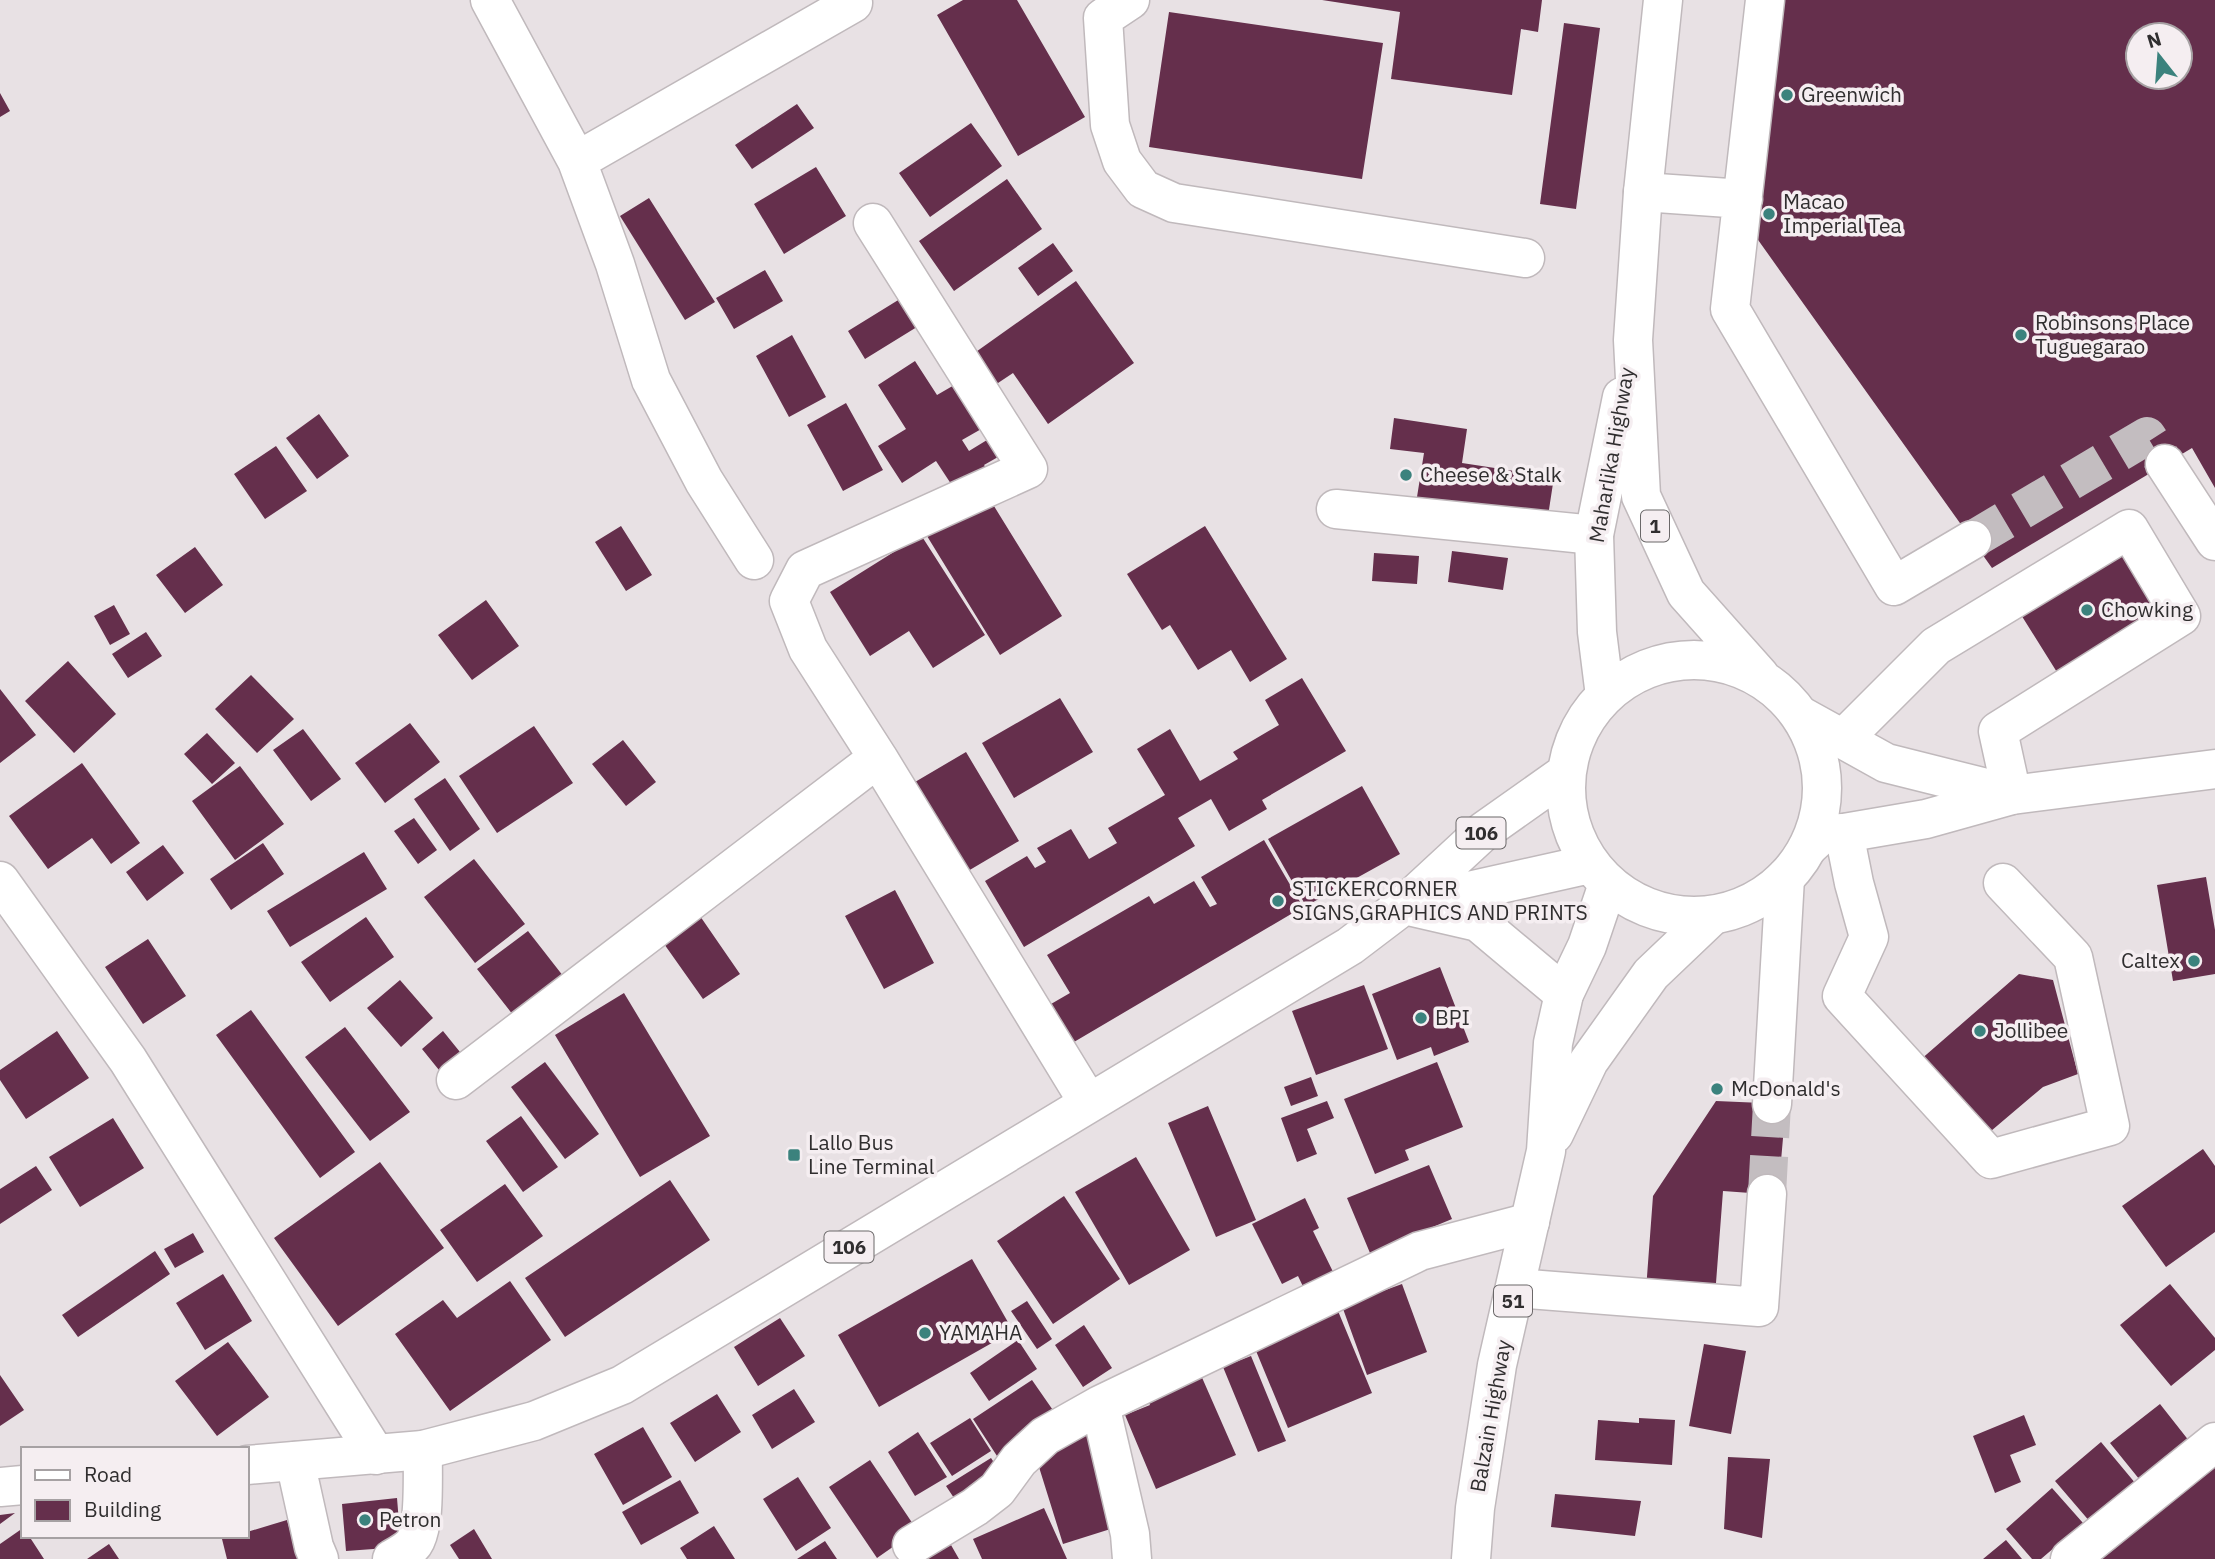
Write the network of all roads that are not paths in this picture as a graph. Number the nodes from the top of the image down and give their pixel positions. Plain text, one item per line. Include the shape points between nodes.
1 (489, 0) edge
2 (1663, 0) edge
3 (1765, 0) edge
4 (854, 1) edge
5 (1117, 9) edge
6 (577, 161) junction
7 (1643, 192) junction
8 (1743, 199) junction
9 (873, 223) dead end
10 (1525, 258) dead end
11 (1633, 340) junction
12 (2165, 464) tunnel mouth
13 (1336, 509) dead end
14 (1594, 535) junction
15 (1972, 540) tunnel mouth
16 (2215, 541) edge
17 (754, 560) dead end
18 (1763, 680) junction
19 (1605, 696) junction
20 (1801, 716) junction
21 (1844, 738) junction
22 (878, 758) junction
23 (2215, 769) edge
24 (1566, 773) junction
25 (2012, 795) junction
26 (1844, 834) junction
27 (1808, 847) junction
28 (1599, 874) junction
29 (1785, 878) junction
30 (0, 881) edge
31 (2003, 883) dead end
32 (1404, 905) junction
33 (1713, 915) junction
34 (1564, 994) junction
35 (456, 1080) dead end
36 (1088, 1102) junction
37 (1772, 1104) tunnel mouth
38 (1546, 1152) junction
39 (1766, 1194) tunnel mouth
40 (1530, 1222) junction
41 (1516, 1288) junction
42 (1100, 1405) junction
43 (2215, 1443) edge
44 (423, 1450) junction
45 (376, 1455) junction
46 (295, 1461) junction
47 (248, 1465) edge
48 (21, 1485) edge
49 (0, 1487) edge
50 (912, 1545) dead end
51 (319, 1559) edge
52 (391, 1559) edge
53 (1132, 1559) edge
54 (1471, 1559) edge
55 (2070, 1559) edge

1 - 6 main road
2 - 7 main road, Maharlika Highway / 1
3 - 8 main road
4 - 6 main road
5 - 10 main road via 1110,125 1122,161 1143,189 1174,203
6 - 17 main road via 651,380 704,481
7 - 8 main road
7 - 11 main road, Maharlika Highway / 1
8 - 15 main road via 1730,309 1894,586
9 - 22 main road via 1028,469 805,570 789,601 808,649
11 - 14 main road, Maharlika Highway / 1
11 - 18 main road, Maharlika Highway / 1 via 1641,496 1686,593
12 - 16 main road
13 - 14 main road
14 - 19 main road, Maharlika Highway / 1 via 1597,632
18 - 19 main road, 1 via 1738,667 1681,661 1653,667
18 - 20 main road, 1
19 - 24 main road, 1 via 1580,731
20 - 21 main road, 1
20 - 27 main road, 1 via 1817,751 1823,790 1819,820
21 - 25 main road, 1 via 1886,763
21 - 25 main road via 1936,646 2129,529 2181,616 1998,731
22 - 35 main road
22 - 36 main road
23 - 25 main road, 1
24 - 28 main road, 1 via 1567,805 1575,836
24 - 32 main road, 106 via 1484,831
25 - 26 main road, 1 via 1926,819
26 - 27 main road, 1 via 1821,835
26 - 31 main road via 1869,937 1842,996 1992,1159 2110,1126 2073,957
27 - 29 main road, 1
28 - 32 main road, 106
28 - 33 main road, 1 via 1631,900 1657,911
28 - 34 main road, 51 via 1587,946
29 - 33 main road, 1 via 1739,908
29 - 37 main road
30 - 45 main road via 128,1060
32 - 34 main road via 1478,922
32 - 36 main road, 106 via 1350,946
33 - 38 main road, 51 via 1651,974 1589,1061
34 - 38 main road, 51 via 1553,1043
36 - 44 main road, 106 via 622,1385 534,1421
38 - 40 main road, Balzain Highway / 51
39 - 41 main road via 1759,1307
40 - 41 main road, Balzain Highway / 51
40 - 42 main road via 1420,1251
41 - 54 main road, Balzain Highway / 51 via 1497,1365
42 - 50 main road via 1045,1436 997,1490
42 - 53 main road
43 - 55 main road
44 - 45 main road, 106
44 - 52 main road via 422,1516 414,1542
45 - 46 main road, 106
46 - 47 main road, 106
46 - 51 main road
48 - 49 main road

